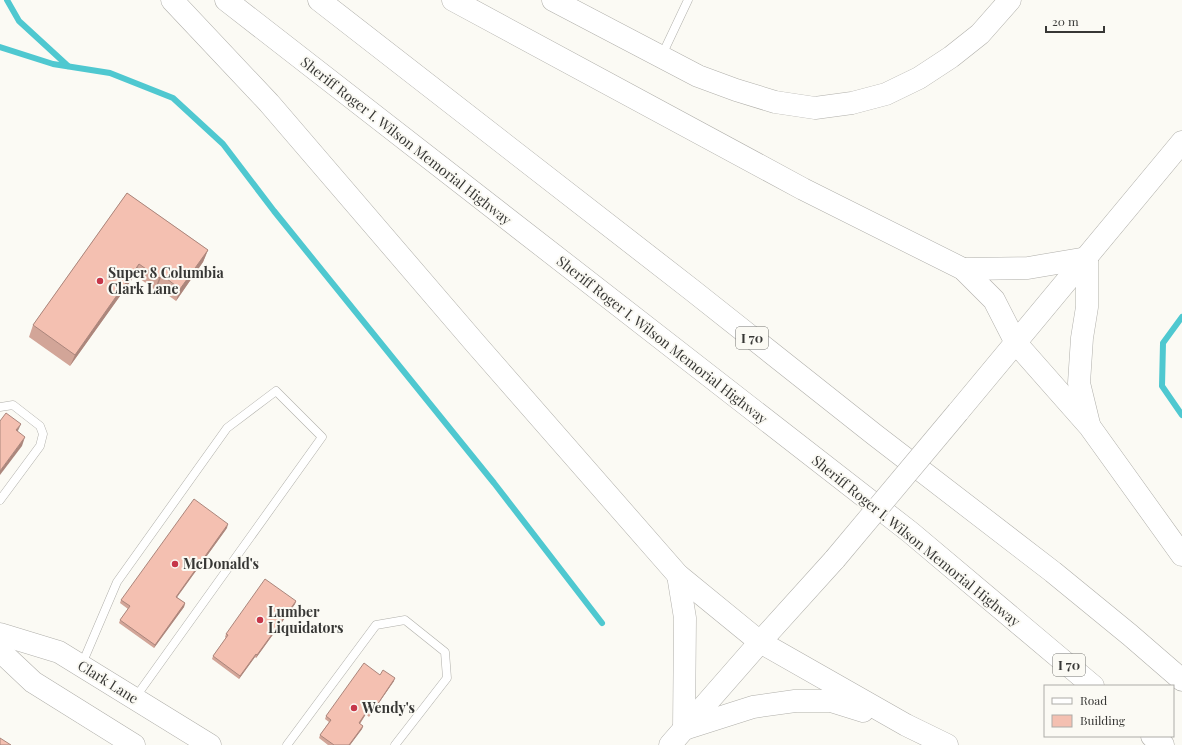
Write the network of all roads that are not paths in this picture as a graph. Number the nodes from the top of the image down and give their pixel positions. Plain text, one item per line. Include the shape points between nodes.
1 (172, 0) edge
2 (226, 0) edge
3 (319, 0) edge
4 (452, 0) edge
5 (553, 0) edge
6 (1010, 0) edge
7 (688, 1) edge
8 (661, 56) junction
9 (1182, 142) edge
10 (1087, 258) junction
11 (963, 269) junction
12 (1016, 343) junction
13 (0, 407) edge
14 (1090, 427) junction
15 (0, 500) edge
16 (1182, 555) edge
17 (678, 575) junction
18 (0, 634) edge
19 (760, 642) junction
20 (0, 651) edge
21 (82, 666) junction
22 (1182, 680) edge
23 (1092, 685) edge
24 (134, 698) junction
25 (906, 725) junction
26 (677, 737) edge
27 (1153, 737) edge
28 (134, 745) edge
29 (210, 745) edge
30 (287, 745) edge
31 (395, 745) edge
32 (947, 745) edge
33 (1163, 745) edge

1 - 17 main road via 269,104
2 - 23 main road, Sheriff Roger I. Wilson Memorial Highway / I 70 via 910,532
3 - 22 main road, I 70 via 1053,572
4 - 11 main road via 803,189
5 - 8 main road
6 - 8 main road via 980,34 919,78 886,94 852,103 815,108 776,102 698,76
7 - 8 lane
9 - 10 main road
10 - 11 main road via 1028,268
10 - 12 main road
10 - 14 main road via 1087,307 1082,338 1080,383
11 - 12 main road via 994,300
12 - 14 main road
12 - 19 main road, bridge via 835,558
13 - 15 lane via 13,405 40,426 43,434 40,446
14 - 16 main road
17 - 19 main road
17 - 26 main road via 685,618
18 - 21 main road, Clark Lane via 59,652
19 - 25 main road
19 - 26 main road
20 - 28 main road via 33,682
21 - 24 main road, Clark Lane
21 - 24 lane via 117,582 226,428 276,391 322,437
24 - 29 main road, Clark Lane
25 - 26 main road via 831,701 796,701 753,707
25 - 32 main road
27 - 33 main road
30 - 31 lane via 376,625 405,620 445,652 446,678

